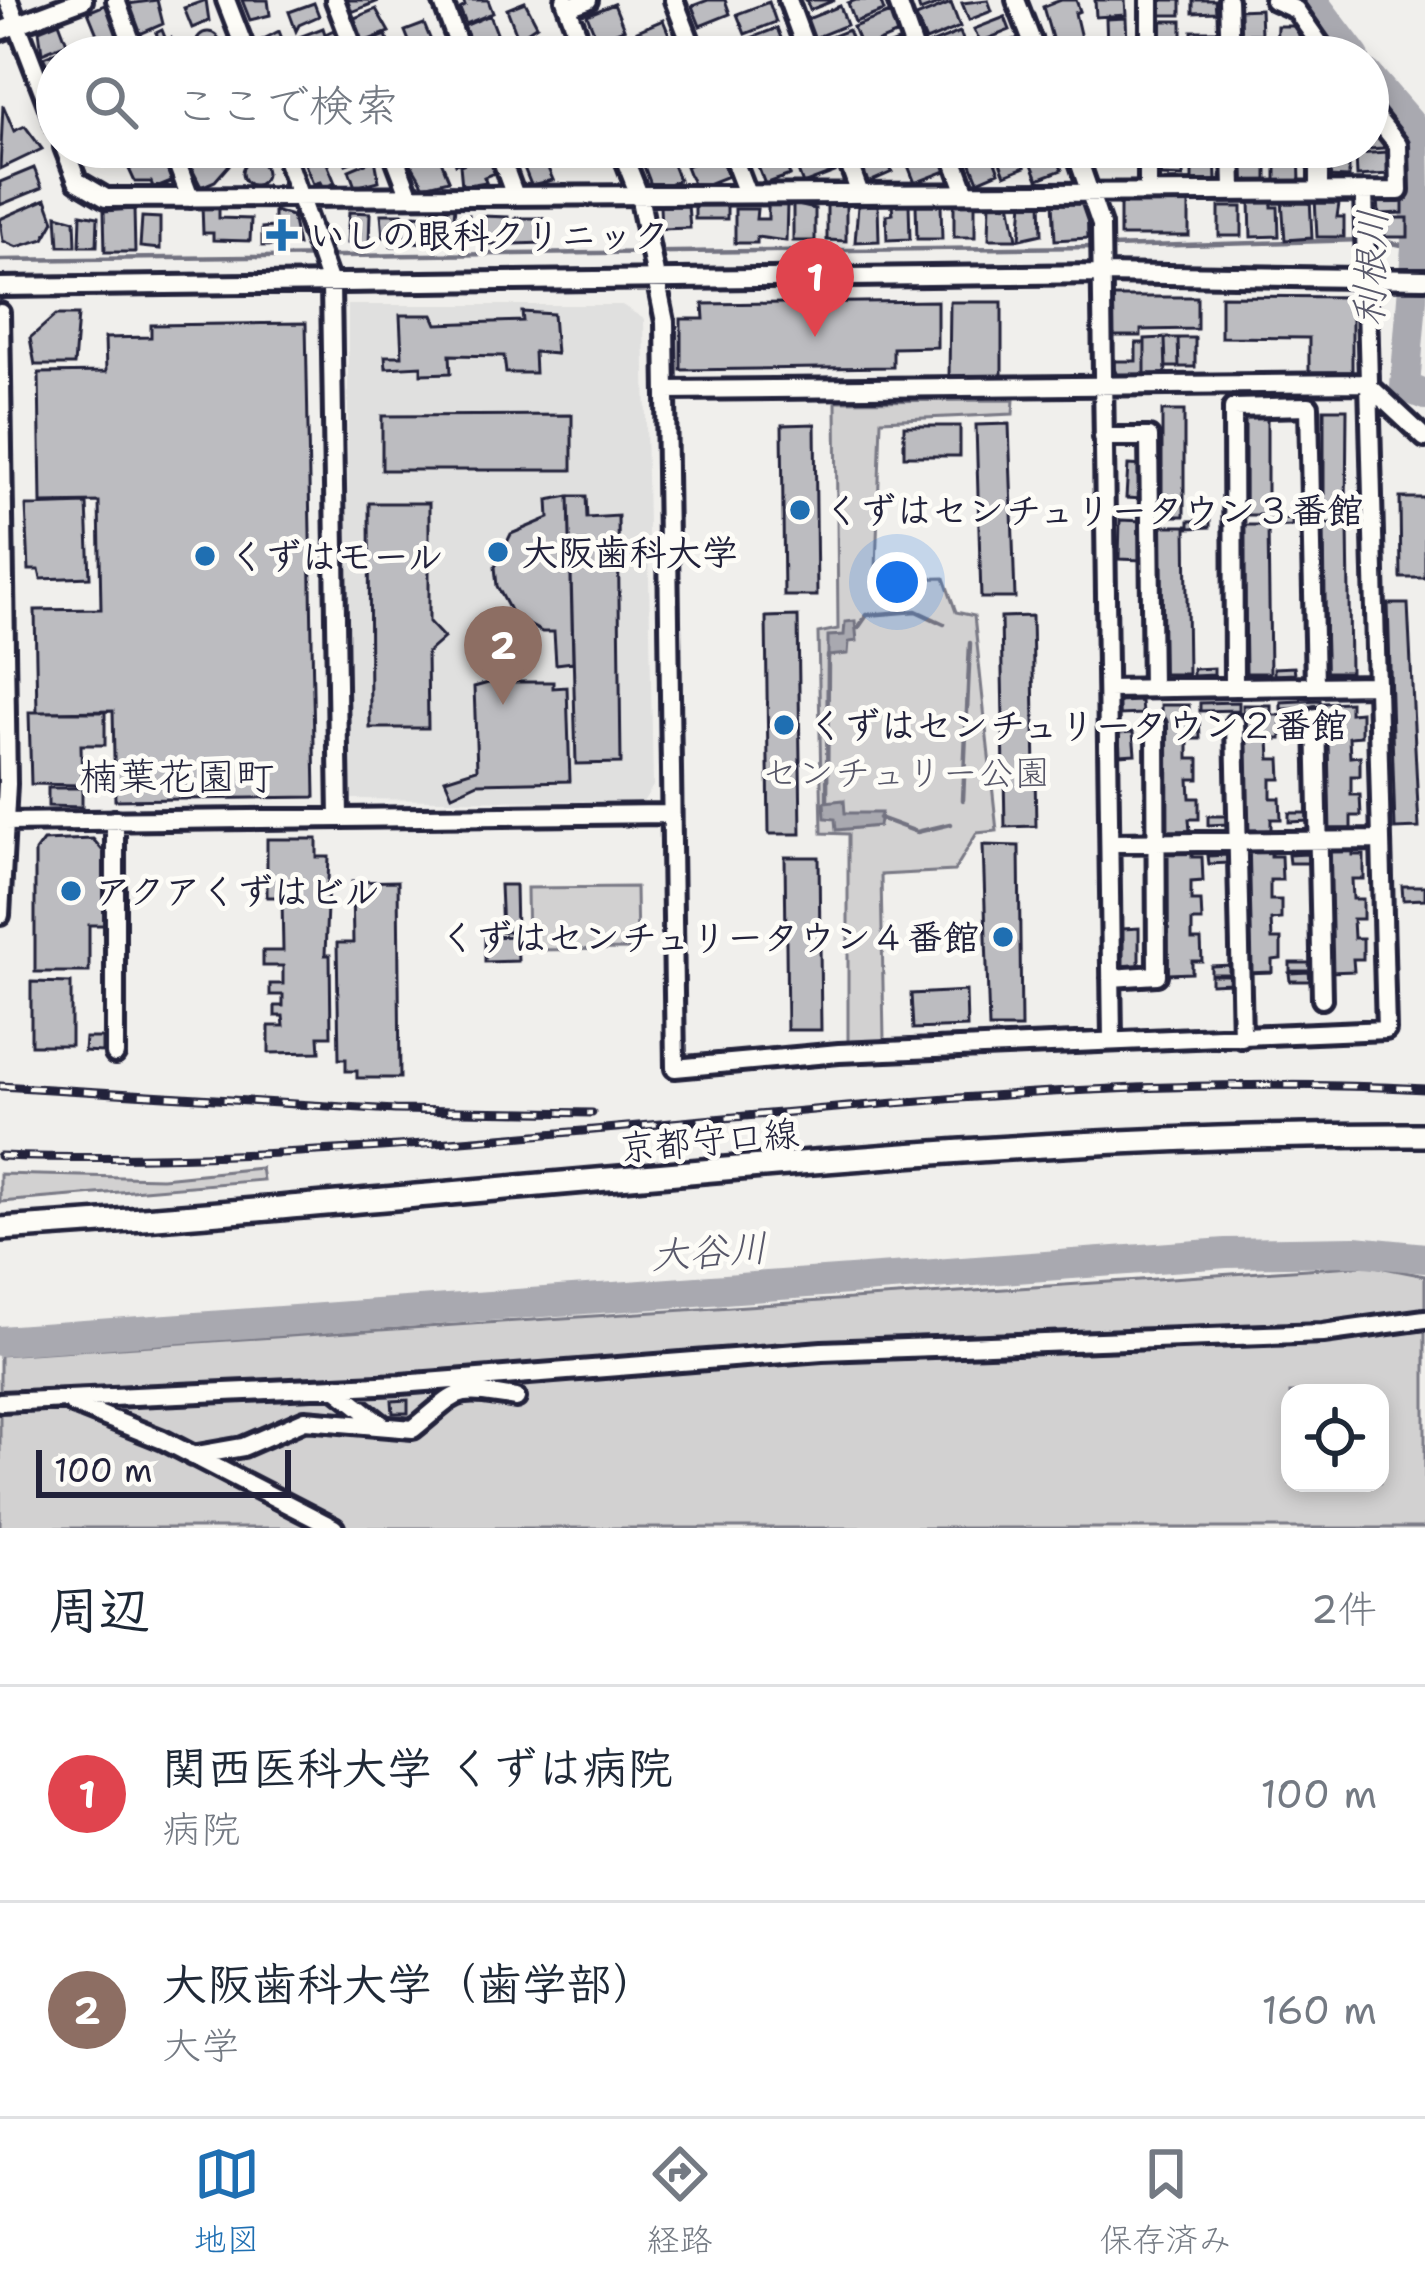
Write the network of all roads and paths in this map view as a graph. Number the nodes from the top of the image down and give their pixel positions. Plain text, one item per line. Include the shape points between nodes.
1 (8, 0) edge
2 (83, 0) edge
3 (116, 0) edge
4 (226, 0) edge
5 (335, 0) edge
6 (442, 0) edge
7 (588, 0) edge
8 (674, 0) edge
9 (788, 0) edge
10 (897, 0) edge
11 (1016, 0) edge
12 (1150, 0) edge
13 (1228, 0) edge
14 (1274, 0) edge
15 (566, 4) edge
16 (9, 28) edge
17 (129, 36) edge
18 (240, 36) edge
19 (349, 36) edge
20 (455, 36) edge
21 (578, 36) edge
22 (688, 36) edge
23 (801, 36) edge
24 (910, 36) edge
25 (1030, 36) edge
26 (1150, 36) edge
27 (1229, 36) edge
28 (1312, 36) edge
29 (36, 84) edge
30 (1389, 134) edge
31 (72, 168) edge
32 (179, 168) edge
33 (290, 168) edge
34 (399, 168) edge
35 (505, 168) edge
36 (628, 168) edge
37 (737, 168) edge
38 (851, 168) edge
39 (957, 168) edge
40 (1082, 168) edge
41 (1148, 168) edge
42 (1232, 168) edge
43 (1319, 168) edge
44 (1233, 191) junction
45 (1319, 191) junction
46 (1364, 191) junction
47 (1092, 192) junction
48 (1148, 192) junction
49 (966, 193) junction
50 (409, 194) junction
51 (747, 194) junction
52 (860, 194) junction
53 (638, 195) junction
54 (515, 196) junction
55 (301, 197) junction
56 (190, 198) junction
57 (1100, 274) junction
58 (1365, 278) junction
59 (1425, 279) edge
60 (660, 282) junction
61 (331, 286) junction
62 (0, 287) edge
63 (0, 313) edge
64 (1366, 383) junction
65 (1103, 389) junction
66 (666, 390) junction
67 (1103, 437) junction
68 (1425, 438) edge
69 (1376, 685) junction
70 (1315, 686) junction
71 (1234, 687) junction
72 (1152, 688) junction
73 (1108, 689) junction
74 (1316, 717) dead end
75 (1235, 723) dead end
76 (1156, 725) dead end
77 (668, 814) junction
78 (339, 818) junction
79 (115, 820) junction
80 (2, 824) edge
81 (1380, 840) junction
82 (1317, 841) junction
83 (1236, 842) junction
84 (1111, 843) junction
85 (1156, 843) junction
86 (0, 915) edge
87 (1112, 977) junction
88 (1322, 999) dead end
89 (1242, 1038) junction
90 (1112, 1040) junction
91 (115, 1054) dead end
92 (1425, 1136) edge
93 (0, 1228) edge
94 (1425, 1318) edge
95 (334, 1387) junction
96 (516, 1398) dead end
97 (48, 1399) junction
98 (0, 1402) edge
99 (386, 1428) junction
100 (192, 1456) junction
101 (334, 1528) edge

1 - 16 street
2 - 16 street
3 - 17 street
4 - 18 street
5 - 19 street
6 - 20 street
7 - 15 street
8 - 22 street
9 - 23 street
10 - 24 street
11 - 25 street
12 - 26 street
13 - 27 street
14 - 28 street via 1296,10
15 - 21 street
16 - 29 street
30 - 46 street via 1398,145 1399,190
31 - 56 street via 77,181 106,198
32 - 56 street
33 - 55 street
34 - 50 street
35 - 54 street
36 - 53 street
37 - 51 street
38 - 52 street
39 - 49 street
40 - 47 street
41 - 48 street
42 - 44 street
43 - 45 street
44 - 45 street
44 - 48 street
45 - 46 street
46 - 58 street
47 - 48 street
47 - 49 street
47 - 57 street
49 - 52 street
50 - 54 street
50 - 55 street
51 - 52 street
51 - 53 street
53 - 54 street
53 - 60 street
55 - 56 street
55 - 61 street
57 - 58 street
57 - 60 street
57 - 65 street
58 - 59 street
58 - 64 street
60 - 61 street
60 - 66 street
61 - 62 street
61 - 78 street
63 - 80 street
64 - 65 street
64 - 68 street
64 - 69 street
65 - 66 street
65 - 67 street
66 - 77 street
67 - 72 street via 1149,437
67 - 73 street
69 - 70 street
69 - 81 street
70 - 71 street
70 - 71 street via 1309,406 1233,408
71 - 72 street
72 - 73 street
73 - 84 street
74 - 82 street
75 - 83 street
76 - 85 street
77 - 78 street
77 - 90 street via 675,1068
78 - 79 street
79 - 80 street
79 - 91 street
80 - 86 street
81 - 82 street
81 - 89 street via 1387,1030
82 - 83 street
82 - 88 street
83 - 85 street
83 - 89 street
84 - 85 street
84 - 87 street
85 - 87 street via 1157,975
87 - 90 street
89 - 90 street
92 - 93 main road, 京都守口線 via 1130,1140
94 - 95 street via 1323,1333 822,1351
95 - 97 street
95 - 99 street
96 - 99 street via 470,1390 448,1396 413,1429
97 - 98 street
97 - 100 street via 87,1406
99 - 100 street via 305,1420 243,1447
100 - 101 street

